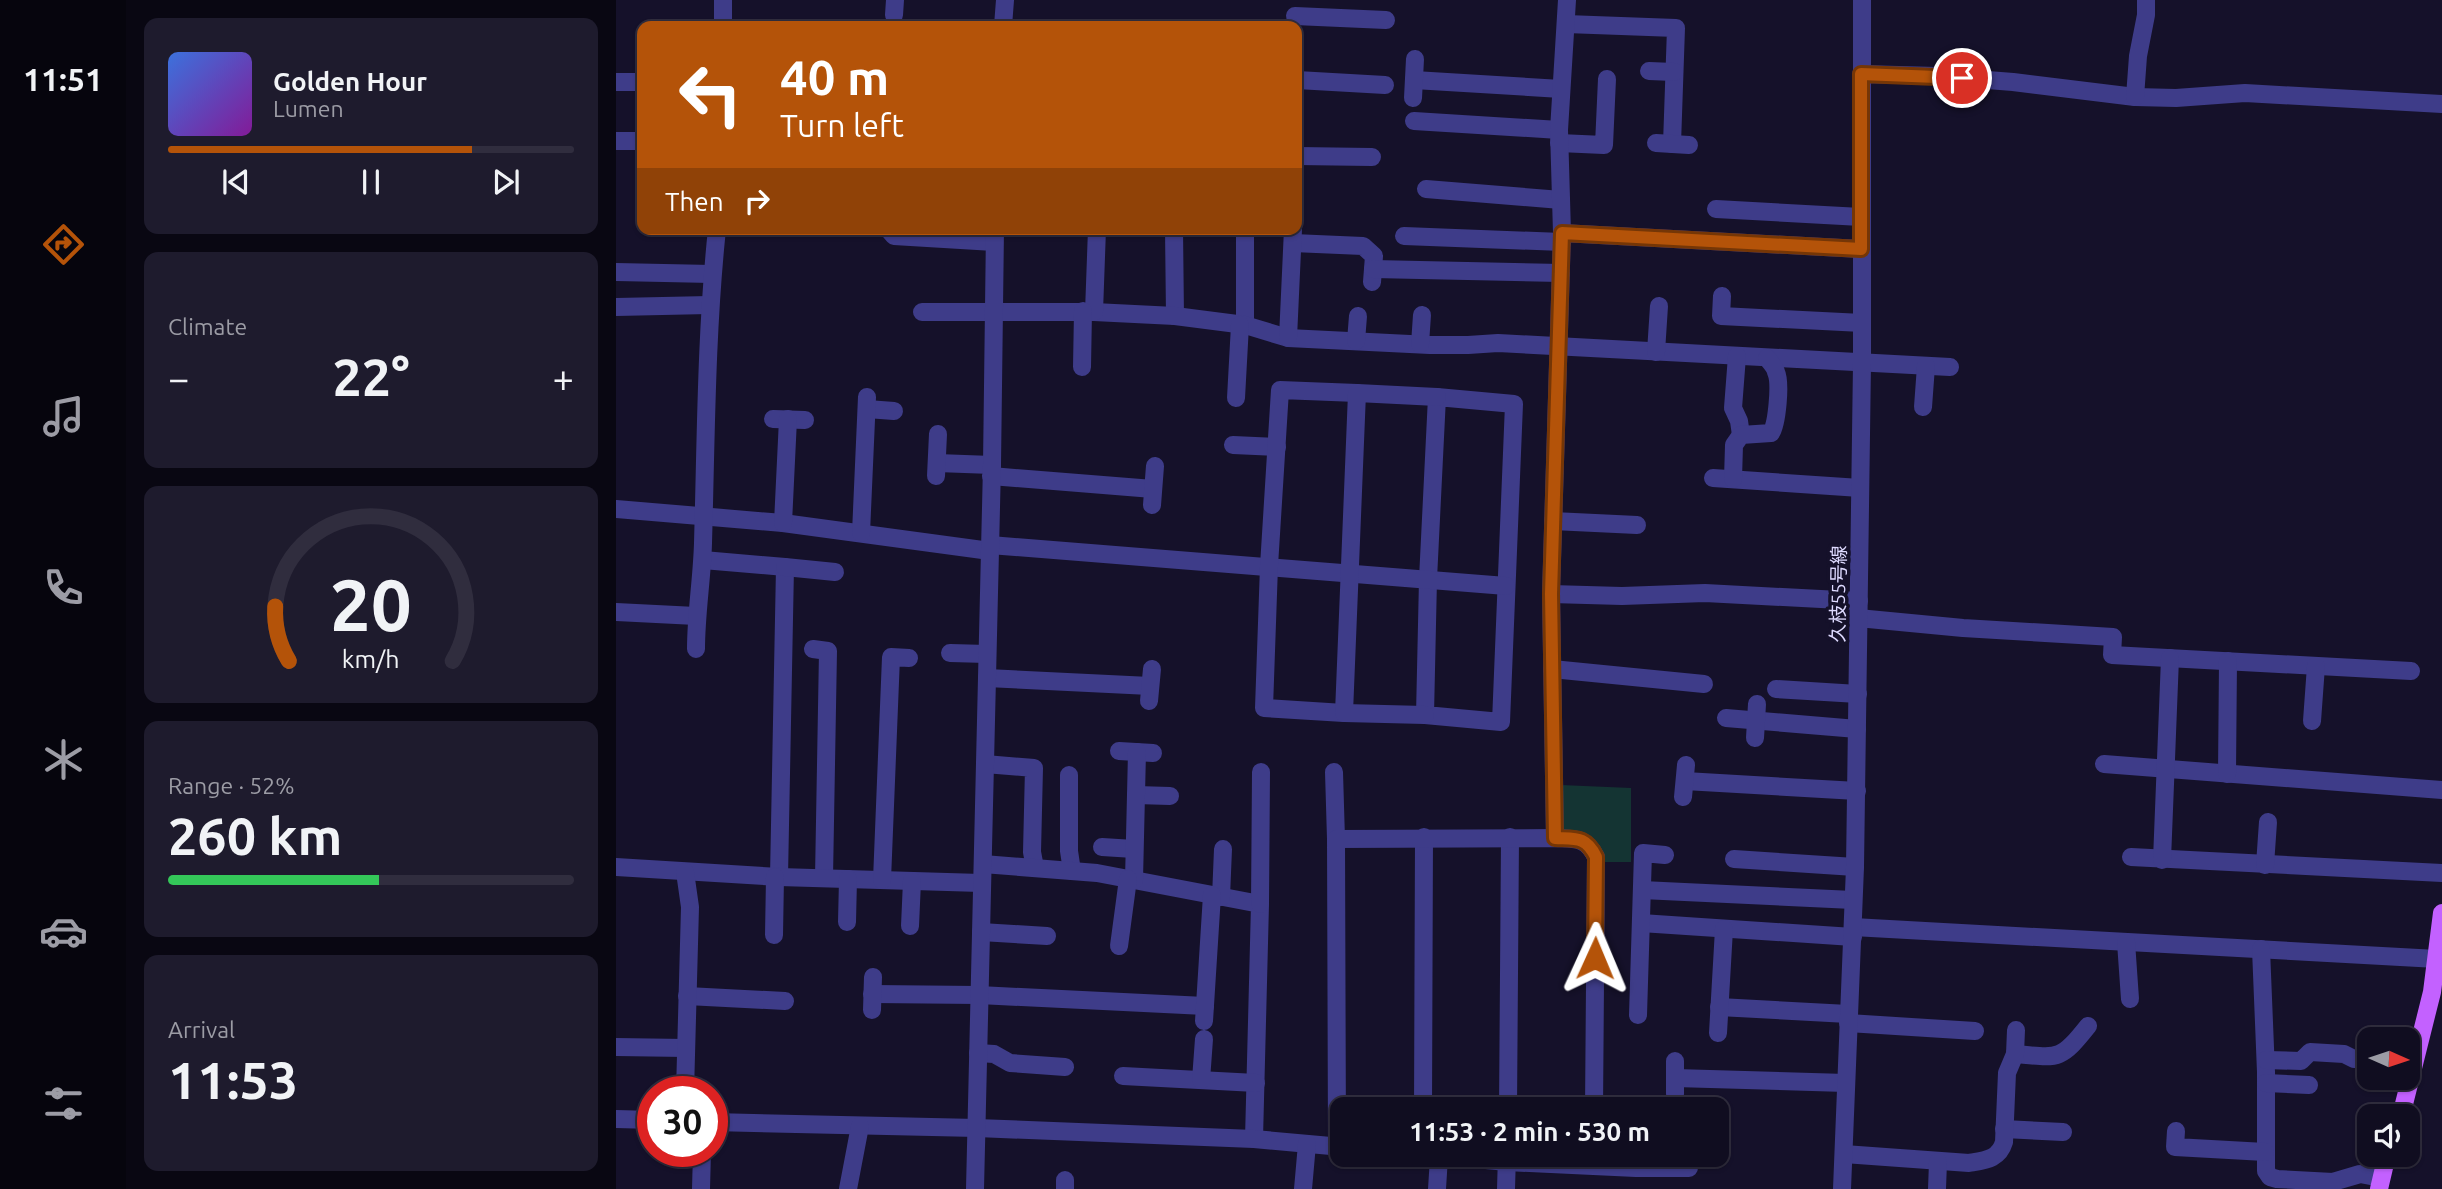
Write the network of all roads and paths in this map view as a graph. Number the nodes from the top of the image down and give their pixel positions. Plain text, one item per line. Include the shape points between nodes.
1 (723, 0) edge
2 (881, 0) edge
3 (1005, 0) edge
4 (1567, 0) edge
5 (1862, 0) edge
6 (2146, 0) edge
7 (895, 5) edge
8 (1295, 14) edge
9 (1386, 20) dead end
10 (723, 21) edge
11 (1003, 21) edge
12 (1566, 24) junction
13 (1415, 60) dead end
14 (1649, 71) dead end
15 (1674, 72) junction
16 (1861, 74) junction
17 (1414, 79) junction
18 (1302, 80) edge
19 (616, 82) edge
20 (637, 82) edge
21 (1385, 85) dead end
22 (1561, 89) junction
23 (1612, 91) dead end
24 (2135, 97) junction
25 (1413, 98) dead end
26 (2442, 104) edge
27 (1414, 121) dead end
28 (1559, 137) junction
29 (616, 141) edge
30 (637, 141) edge
31 (1672, 144) dead end
32 (1302, 156) edge
33 (1372, 157) dead end
34 (1426, 189) dead end
35 (1561, 200) junction
36 (1716, 209) dead end
37 (1861, 217) junction
38 (716, 235) edge
39 (893, 235) edge
40 (994, 235) edge
41 (1096, 235) edge
42 (1174, 235) edge
43 (1245, 235) edge
44 (1293, 236) edge
45 (1404, 236) dead end
46 (1562, 237) junction
47 (1861, 249) junction
48 (616, 272) edge
49 (1561, 273) junction
50 (712, 274) junction
51 (1722, 296) dead end
52 (709, 305) junction
53 (616, 306) edge
54 (1659, 306) dead end
55 (993, 311) junction
56 (922, 312) dead end
57 (1089, 312) junction
58 (1175, 316) junction
59 (1358, 316) dead end
60 (1422, 316) dead end
61 (1862, 323) junction
62 (1242, 325) junction
63 (1288, 338) junction
64 (1356, 341) junction
65 (1420, 344) junction
66 (1559, 346) junction
67 (1657, 352) junction
68 (1737, 356) junction
69 (1767, 358) junction
70 (1862, 363) junction
71 (1926, 366) junction
72 (1082, 367) dead end
73 (1950, 367) dead end
74 (1357, 393) junction
75 (1437, 397) junction
76 (1236, 398) dead end
77 (1923, 407) dead end
78 (894, 411) dead end
79 (789, 419) dead end
80 (938, 433) dead end
81 (1741, 435) junction
82 (1233, 445) dead end
83 (1277, 447) junction
84 (1155, 466) dead end
85 (992, 471) junction
86 (1713, 478) dead end
87 (1734, 480) junction
88 (1860, 488) junction
89 (616, 509) edge
90 (704, 516) junction
91 (1553, 521) junction
92 (783, 523) junction
93 (1637, 525) dead end
94 (861, 533) junction
95 (990, 548) junction
96 (703, 560) junction
97 (1269, 566) junction
98 (785, 567) junction
99 (835, 572) dead end
100 (1351, 573) junction
101 (1428, 579) junction
102 (1506, 586) junction
103 (1551, 594) junction
104 (1859, 609) junction
105 (616, 612) edge
106 (696, 616) junction
107 (696, 649) dead end
108 (814, 649) dead end
109 (950, 653) dead end
110 (988, 654) junction
111 (909, 658) dead end
112 (2170, 658) junction
113 (2228, 661) junction
114 (2316, 666) junction
115 (1552, 669) junction
116 (2411, 671) dead end
117 (987, 678) junction
118 (1704, 684) dead end
119 (1150, 685) dead end
120 (1776, 689) dead end
121 (1858, 694) junction
122 (1344, 713) junction
123 (1425, 715) junction
124 (1726, 718) dead end
125 (2312, 721) dead end
126 (1857, 729) junction
127 (1136, 752) dead end
128 (985, 764) junction
129 (2104, 764) dead end
130 (2166, 769) junction
131 (1261, 772) dead end
132 (1334, 772) dead end
133 (2227, 774) junction
134 (1069, 775) dead end
135 (1684, 781) dead end
136 (2442, 790) edge
137 (1857, 791) junction
138 (1136, 795) junction
139 (1170, 796) dead end
140 (2268, 822) dead end
141 (1424, 837) junction
142 (1510, 838) junction
143 (1555, 838) junction
144 (1336, 839) junction
145 (1102, 847) dead end
146 (1134, 849) junction
147 (1223, 849) dead end
148 (1665, 855) dead end
149 (2131, 857) dead end
150 (1734, 859) dead end
151 (2162, 860) junction
152 (983, 864) junction
153 (2266, 864) junction
154 (616, 867) edge
155 (1855, 867) junction
156 (1035, 868) junction
157 (1072, 871) junction
158 (685, 872) junction
159 (2442, 873) edge
160 (777, 877) junction
161 (824, 878) junction
162 (848, 879) junction
163 (1131, 879) junction
164 (882, 880) junction
165 (912, 881) junction
166 (981, 883) junction
167 (1643, 890) junction
168 (1216, 896) junction
169 (1853, 900) junction
170 (1260, 904) junction
171 (2442, 912) edge
172 (847, 922) dead end
173 (1641, 923) junction
174 (910, 926) dead end
175 (1724, 929) junction
176 (981, 932) junction
177 (1853, 932) junction
178 (774, 935) dead end
179 (1047, 936) dead end
180 (2126, 942) junction
181 (1119, 946) dead end
182 (2439, 947) edge
183 (2261, 949) junction
184 (872, 994) dead end
185 (979, 995) junction
186 (687, 996) junction
187 (2130, 999) dead end
188 (785, 1001) dead end
189 (1719, 1007) junction
190 (1638, 1015) dead end
191 (1848, 1019) junction
192 (1204, 1022) junction
193 (2088, 1026) dead end
194 (2017, 1030) dead end
195 (1975, 1031) dead end
196 (1717, 1033) dead end
197 (616, 1047) edge
198 (686, 1048) junction
199 (978, 1053) junction
200 (2015, 1055) junction
201 (2357, 1059) edge
202 (2266, 1060) junction
203 (1065, 1067) dead end
204 (685, 1076) edge
205 (1123, 1076) dead end
206 (1675, 1078) dead end
207 (1201, 1080) junction
208 (1255, 1083) junction
209 (1846, 1083) junction
210 (2266, 1083) junction
211 (2309, 1085) dead end
212 (1339, 1097) edge
213 (1423, 1097) edge
214 (1507, 1097) edge
215 (1594, 1097) edge
216 (2404, 1104) edge
217 (616, 1119) edge
218 (637, 1120) edge
219 (728, 1122) edge
220 (860, 1126) junction
221 (977, 1128) junction
222 (2004, 1129) junction
223 (2176, 1131) dead end
224 (2063, 1132) dead end
225 (1254, 1139) junction
226 (1307, 1144) junction
227 (1330, 1145) edge
228 (2265, 1152) junction
229 (1844, 1154) junction
230 (1938, 1162) junction
231 (702, 1167) edge
232 (1436, 1167) edge
233 (1507, 1167) edge
234 (1631, 1167) edge
235 (1689, 1168) dead end
236 (2380, 1183) edge
237 (701, 1189) edge
238 (719, 1189) edge
239 (848, 1189) edge
240 (975, 1189) edge
241 (1303, 1189) edge
242 (1437, 1189) edge
243 (1506, 1189) edge
244 (1842, 1189) edge
245 (1937, 1189) edge

1 - 10 street
2 - 7 street
3 - 11 street
4 - 12 street
5 - 16 street, 久枝55号線
6 - 24 street
8 - 9 street
12 - 15 street via 1628,19 1676,28
12 - 22 street
13 - 17 street
14 - 15 street
15 - 31 street
16 - 24 street via 2013,82
16 - 37 street, 久枝55号線
17 - 22 street
17 - 25 street
18 - 21 street
19 - 20 street
22 - 28 street
23 - 28 street via 1604,145
24 - 26 street via 2245,93
27 - 28 street
28 - 35 street
29 - 30 street
32 - 33 street
34 - 35 street
35 - 46 street
36 - 37 street
37 - 47 street, 久枝55号線
38 - 50 street
39 - 40 street
40 - 55 street
41 - 57 street
42 - 58 street
43 - 62 street
44 - 49 street via 1363,246 1374,256 1373,275
44 - 63 street
45 - 46 street
46 - 47 street
46 - 49 street
47 - 61 street, 久枝55号線
48 - 50 street
49 - 66 street
50 - 52 street
51 - 61 street via 1721,316
52 - 53 street
52 - 90 street
54 - 67 street
55 - 56 street
55 - 57 street
55 - 85 street
57 - 58 street
57 - 72 street
58 - 62 street
59 - 64 street
60 - 65 street
61 - 70 street, 久枝55号線
62 - 63 street
62 - 76 street
63 - 64 street
64 - 65 street
65 - 66 street
66 - 67 street
66 - 91 street
67 - 68 street
68 - 69 street
68 - 81 street via 1733,408
69 - 70 street
69 - 81 street via 1778,381 1775,426 1771,433
70 - 71 street
70 - 88 street, 久枝55号線
71 - 73 street
71 - 77 street
74 - 75 street
74 - 83 street via 1280,390
74 - 100 street
75 - 101 street
75 - 102 street via 1514,404
78 - 94 street via 867,403
79 - 92 street
80 - 85 street via 937,470
81 - 87 street via 1734,445
82 - 83 street
83 - 97 street
84 - 85 street via 1152,497
85 - 95 street
86 - 87 street
87 - 88 street
88 - 104 street, 久枝55号線
89 - 90 street
90 - 92 street
90 - 96 street
91 - 93 street
91 - 103 street
92 - 94 street
94 - 95 street
95 - 97 street
95 - 110 street
96 - 98 street
96 - 106 street
97 - 100 street
97 - 122 street via 1264,708
98 - 99 street
98 - 160 street
100 - 101 street
100 - 122 street
101 - 102 street
101 - 123 street
102 - 123 street via 1501,722
103 - 104 street via 1704,593
103 - 115 street
104 - 112 street via 1963,628 2113,637 2112,655
104 - 121 street, 久枝55号線
105 - 106 street
106 - 107 street
108 - 161 street via 828,650
109 - 110 street
110 - 117 street
111 - 164 street via 891,657
112 - 113 street
112 - 130 street
113 - 114 street
113 - 133 street
114 - 116 street
114 - 125 street
115 - 118 street
115 - 143 street
117 - 119 street
117 - 128 street
120 - 121 street
121 - 126 street, 久枝55号線
122 - 123 street
124 - 126 street
126 - 137 street, 久枝55号線
127 - 138 street
128 - 152 street
128 - 156 street via 1034,768
129 - 130 street
130 - 133 street
130 - 151 street
131 - 170 street
132 - 144 street
133 - 136 street
134 - 157 street
135 - 137 street via 1751,777
137 - 155 street, 久枝55号線
138 - 139 street
138 - 146 street
140 - 153 street
141 - 142 street
141 - 144 street
141 - 213 street
142 - 143 street
142 - 214 street
143 - 215 street via 1580,839 1591,846 1596,857
144 - 212 street
145 - 146 street
146 - 163 street
147 - 168 street
148 - 167 street via 1643,853
149 - 151 street
150 - 155 street
151 - 153 street
152 - 156 street
152 - 166 street
153 - 159 street
154 - 158 street
155 - 169 street, 久枝55号線
156 - 157 street
157 - 163 street
158 - 160 street
158 - 186 street via 690,907
160 - 161 street
160 - 178 street
161 - 162 street
162 - 164 street
162 - 172 street
163 - 168 street
163 - 181 street
164 - 165 street
165 - 166 street
165 - 174 street
166 - 176 street
167 - 169 street
167 - 173 street
168 - 170 street
168 - 192 street
169 - 177 street, 久枝55号線
170 - 208 street
171 - 182 main road
173 - 175 street
173 - 190 street
175 - 177 street
175 - 189 street
176 - 179 street
176 - 185 street
177 - 180 street
177 - 191 street, 久枝55号線
180 - 183 street
180 - 187 street
182 - 183 street
182 - 216 main road
183 - 202 street
184 - 185 street
185 - 192 street
185 - 199 street
186 - 188 street
186 - 198 street
189 - 191 street
189 - 196 street
191 - 195 street
191 - 209 street, 久枝55号線
192 - 207 street
193 - 200 street via 2059,1056
194 - 200 street
197 - 198 street
198 - 204 street
199 - 203 street via 994,1054 1010,1063
199 - 221 street
200 - 222 street via 2007,1073
201 - 202 street via 2309,1052 2301,1061
202 - 210 street
205 - 207 street
206 - 209 street
207 - 208 street
208 - 225 street
209 - 229 street, 久枝55号線
210 - 211 street
210 - 228 street
217 - 218 street
219 - 220 street
220 - 221 street
220 - 239 street
221 - 225 street
221 - 240 street
222 - 224 street
222 - 230 street via 2001,1152 1990,1160
223 - 228 street via 2175,1147
225 - 226 street
226 - 227 street
226 - 241 street
228 - 236 street via 2266,1171 2277,1179 2333,1182 2360,1174
229 - 230 street
229 - 244 street, 久枝55号線
230 - 245 street
231 - 237 street
232 - 242 street
233 - 243 street
234 - 235 street
237 - 238 street

